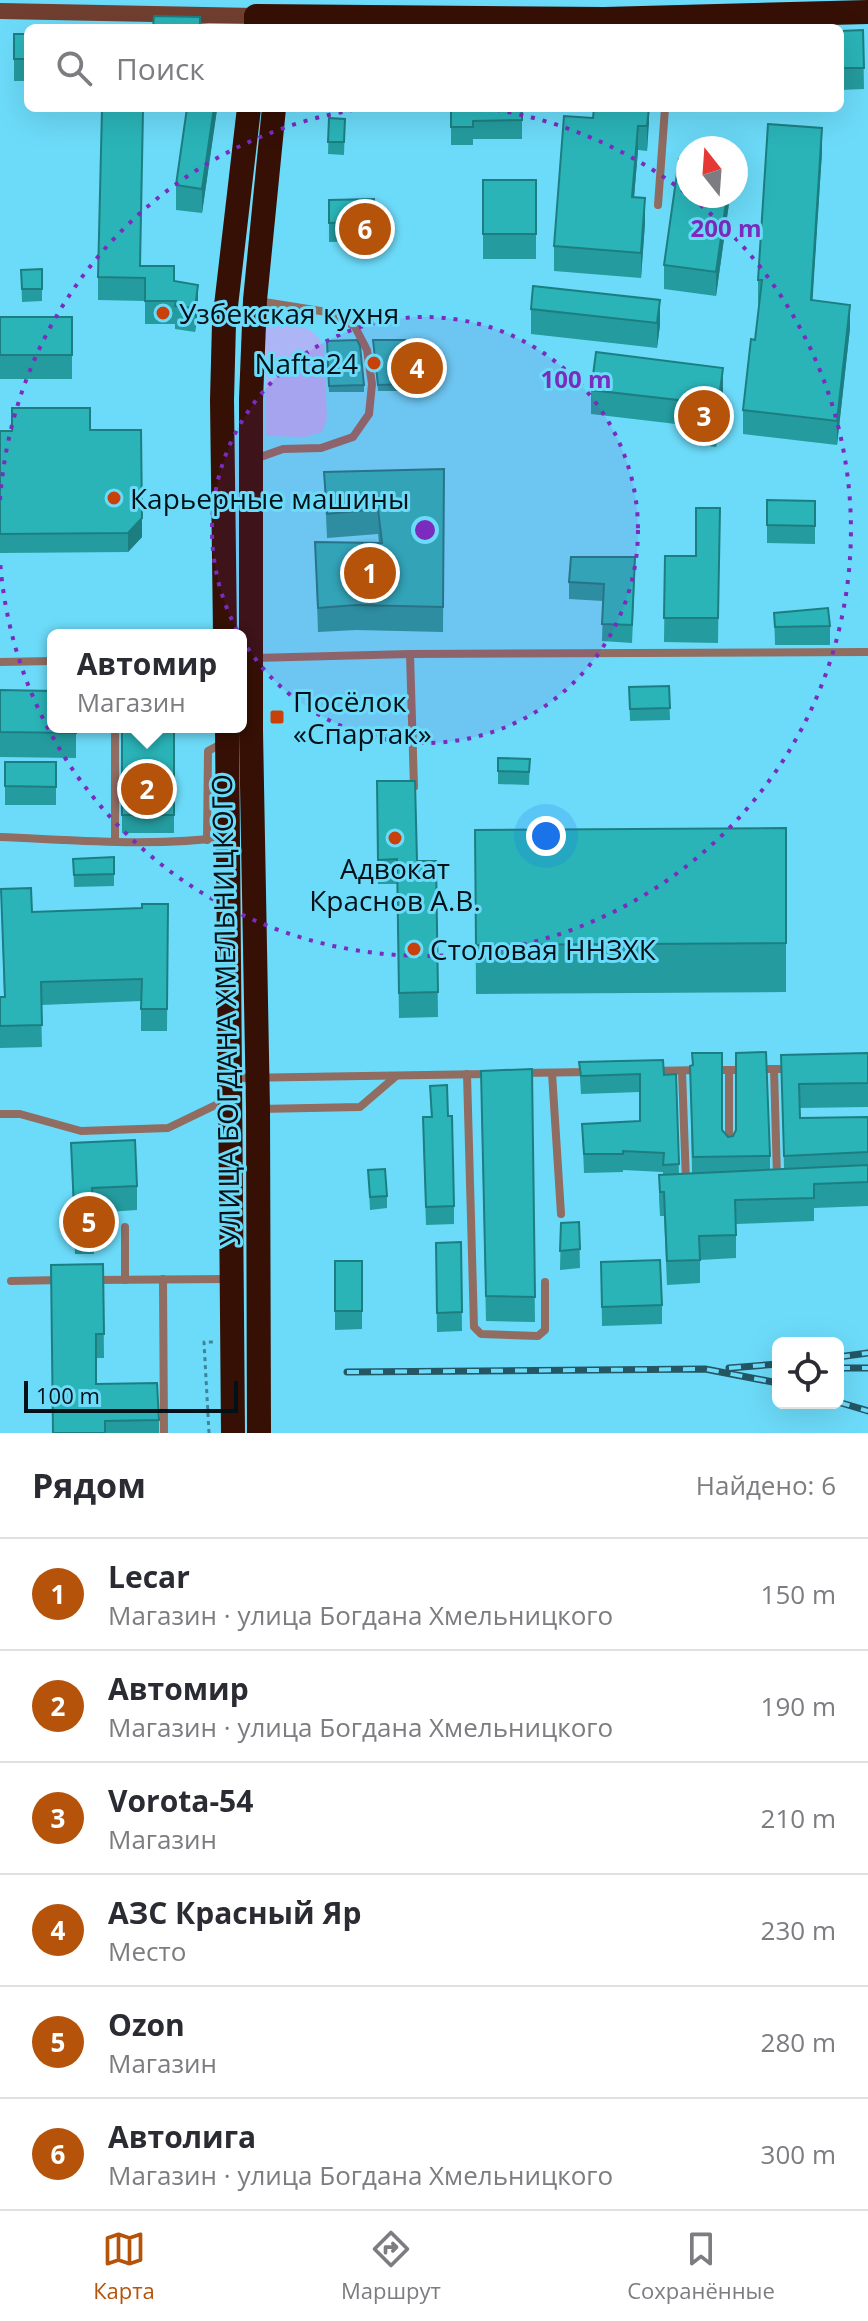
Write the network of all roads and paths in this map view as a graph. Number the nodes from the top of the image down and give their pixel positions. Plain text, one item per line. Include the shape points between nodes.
1 (113, 7) edge
2 (719, 8) edge
3 (0, 11) edge
4 (868, 12) edge
5 (283, 16) edge
6 (256, 22) edge
7 (673, 22) edge
8 (249, 112) edge
9 (274, 112) edge
10 (665, 112) edge
11 (658, 205) dead end
12 (255, 300) junction
13 (251, 399) junction
14 (222, 400) junction
15 (250, 461) junction
16 (225, 629) edge
17 (247, 629) edge
18 (868, 652) edge
19 (410, 654) junction
20 (247, 658) edge
21 (47, 661) edge
22 (0, 662) edge
23 (247, 696) edge
24 (115, 733) edge
25 (227, 734) edge
26 (414, 787) edge
27 (0, 837) edge
28 (217, 838) junction
29 (115, 841) junction
30 (774, 1069) junction
31 (805, 1069) edge
32 (729, 1070) junction
33 (639, 1071) edge
34 (682, 1071) junction
35 (595, 1072) edge
36 (552, 1073) junction
37 (467, 1074) junction
38 (257, 1077) junction
39 (395, 1077) junction
40 (229, 1088) junction
41 (258, 1109) junction
42 (0, 1114) edge
43 (729, 1155) edge
44 (777, 1187) edge
45 (701, 1189) edge
46 (561, 1214) dead end
47 (125, 1227) dead end
48 (163, 1279) junction
49 (233, 1279) junction
50 (68, 1280) edge
51 (83, 1280) edge
52 (125, 1280) junction
53 (11, 1281) dead end
54 (545, 1282) dead end
55 (204, 1342) dead end
56 (164, 1433) edge
57 (209, 1433) edge
58 (233, 1433) edge
59 (259, 1433) edge

1 - 3 main road
1 - 6 main road
2 - 4 highway
2 - 7 highway
5 - 6 highway
5 - 7 highway via 606,14
8 - 14 highway via 224,323
9 - 12 highway, УЛИЦА БОГДАНА ХМЕЛЬНИЦКОГО
10 - 11 lane
12 - 13 highway, УЛИЦА БОГДАНА ХМЕЛЬНИЦКОГО
12 - 15 lane via 333,313 355,327 367,350 372,384 369,414 353,437 321,448 283,449
13 - 14 highway
13 - 15 highway, УЛИЦА БОГДАНА ХМЕЛЬНИЦКОГО
14 - 16 highway
15 - 17 highway, УЛИЦА БОГДАНА ХМЕЛЬНИЦКОГО
18 - 19 lane
19 - 20 lane
19 - 26 lane
21 - 22 lane
23 - 38 highway, УЛИЦА БОГДАНА ХМЕЛЬНИЦКОГО
24 - 29 lane
25 - 28 highway, УЛИЦА БОГДАНА ХМЕЛЬНИЦКОГО
27 - 29 lane
28 - 29 lane
28 - 40 highway, УЛИЦА БОГДАНА ХМЕЛЬНИЦКОГО
30 - 31 lane
30 - 32 lane
30 - 44 lane
32 - 34 lane
32 - 43 lane
33 - 34 lane
34 - 45 lane via 686,1189
35 - 36 lane
36 - 37 lane
36 - 46 lane
37 - 39 lane
37 - 54 lane via 474,1327 481,1334 538,1336 545,1330
38 - 39 lane
38 - 40 lane
38 - 41 highway, УЛИЦА БОГДАНА ХМЕЛЬНИЦКОГО
39 - 41 lane via 360,1107
40 - 42 lane via 168,1128 81,1131 20,1114
40 - 49 highway, УЛИЦА БОГДАНА ХМЕЛЬНИЦКОГО
41 - 59 highway, УЛИЦА БОГДАНА ХМЕЛЬНИЦКОГО
47 - 52 lane
48 - 49 lane
48 - 52 lane
48 - 56 lane
49 - 58 highway, УЛИЦА БОГДАНА ХМЕЛЬНИЦКОГО
50 - 53 lane
51 - 52 lane
55 - 57 path

